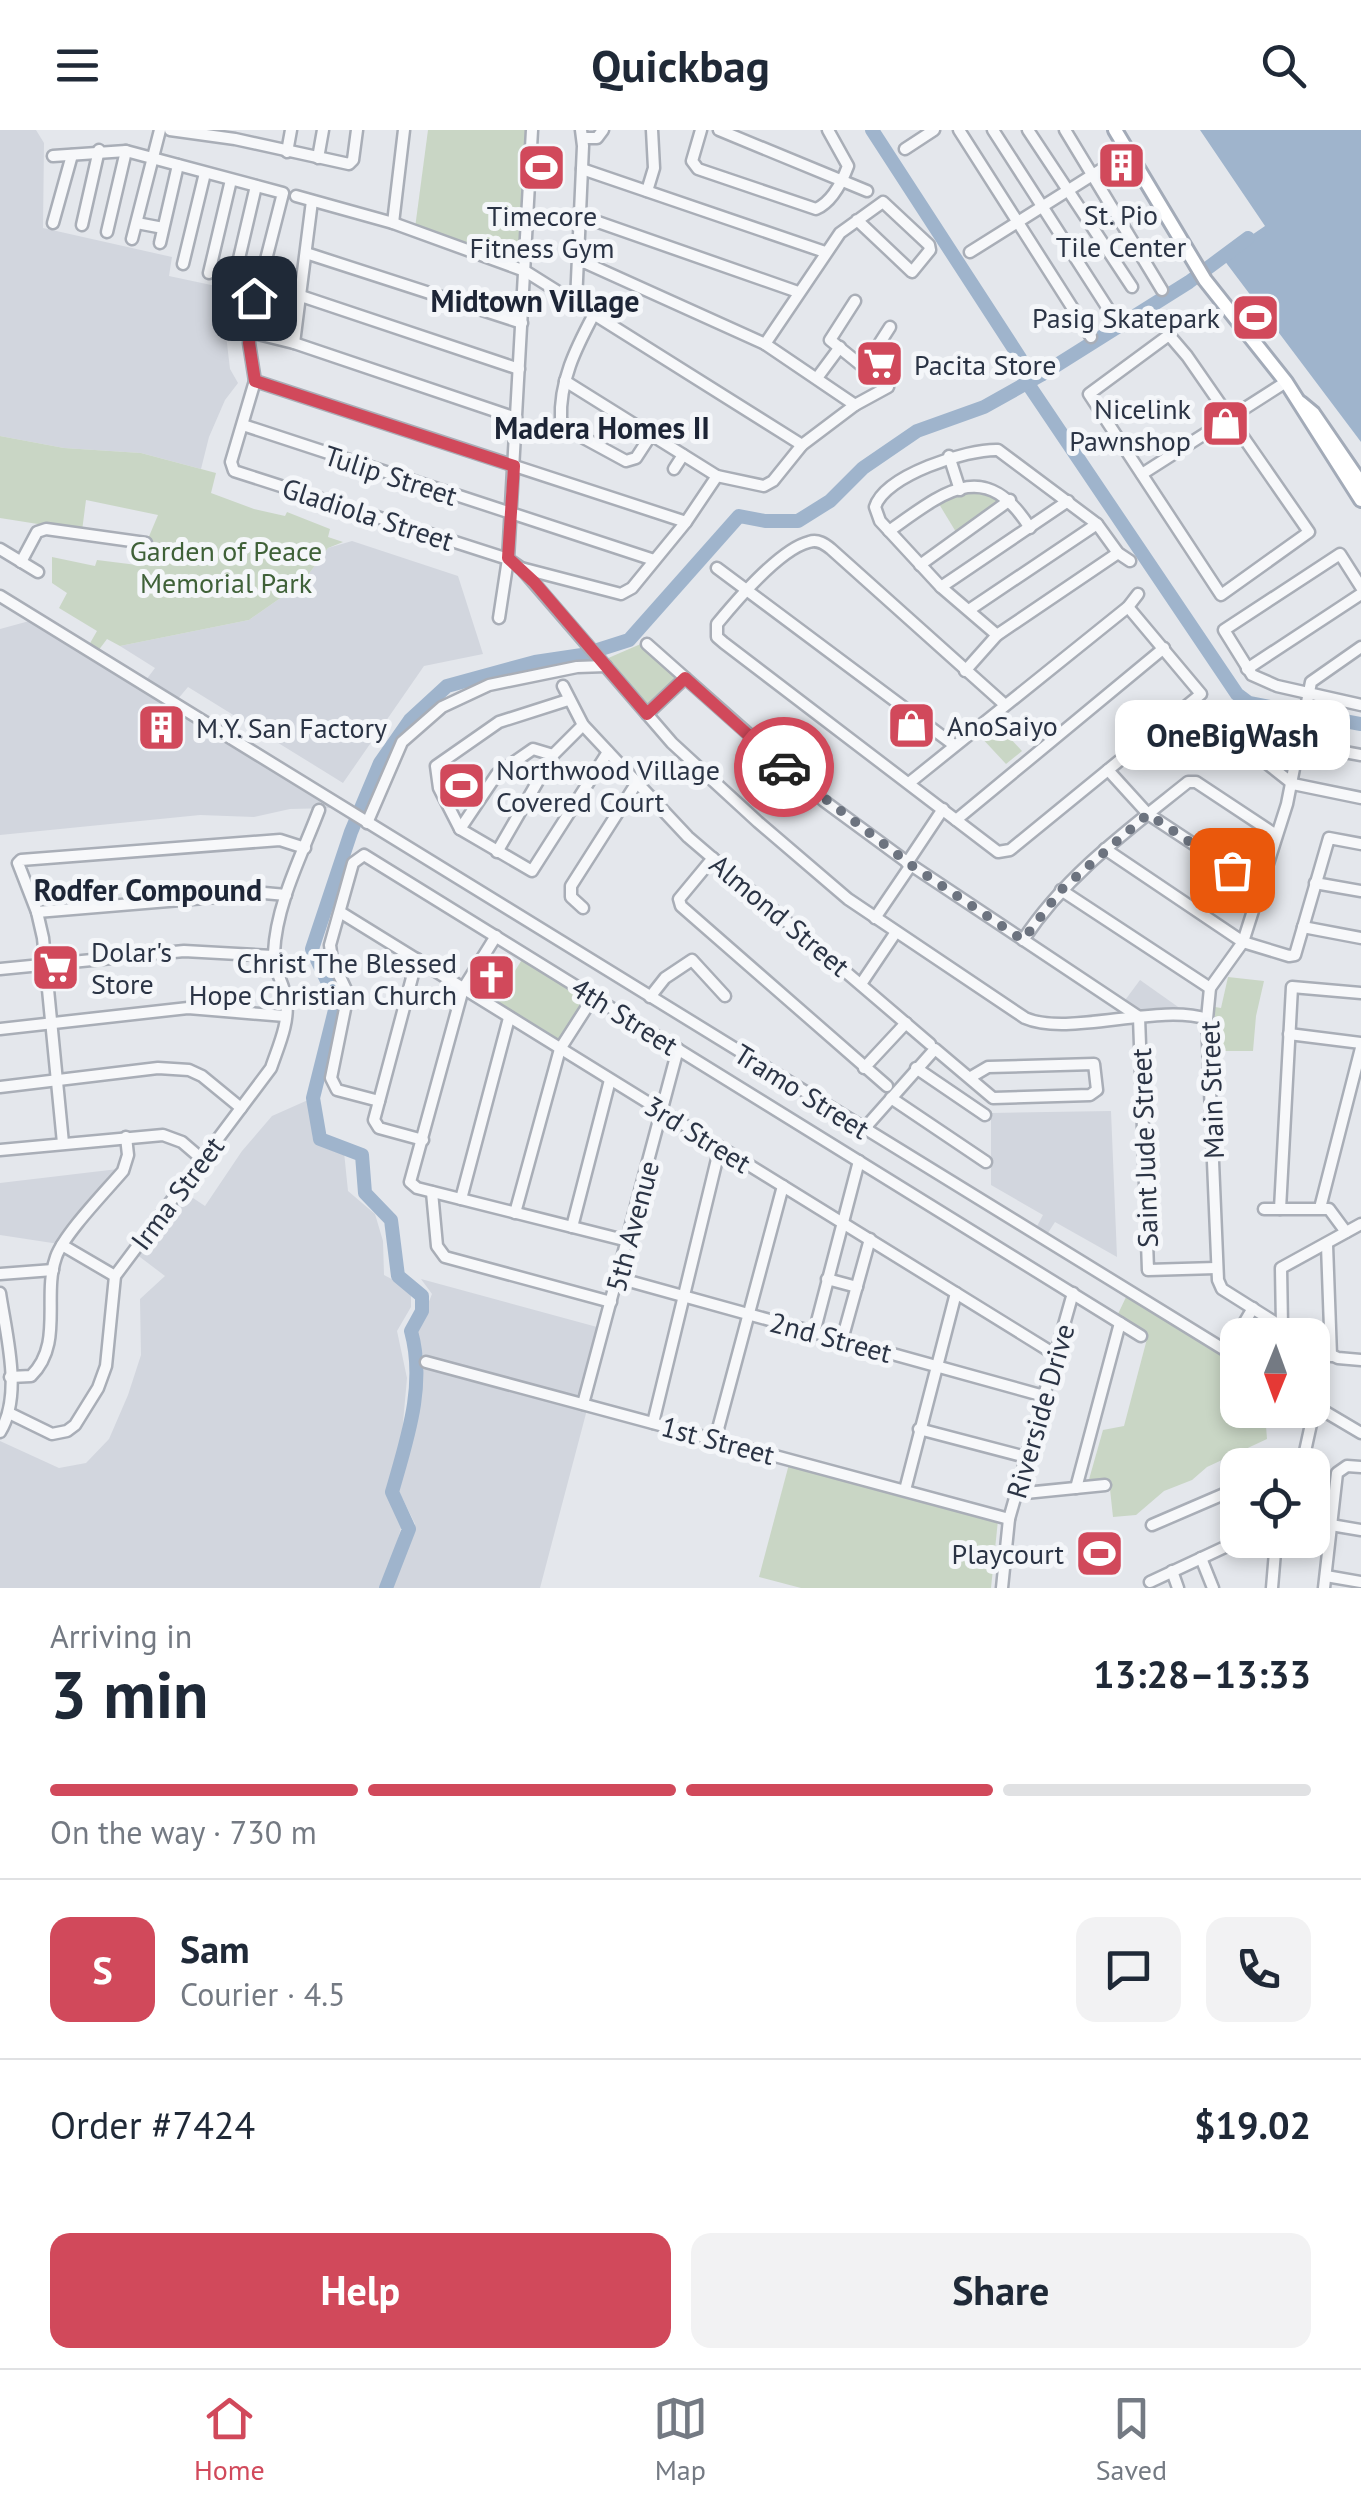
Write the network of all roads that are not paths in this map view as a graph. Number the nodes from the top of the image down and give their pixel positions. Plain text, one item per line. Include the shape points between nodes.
1 (160, 130) edge
2 (170, 130) edge
3 (257, 130) edge
4 (291, 130) edge
5 (323, 130) edge
6 (357, 130) edge
7 (404, 130) edge
8 (532, 130) edge
9 (604, 130) edge
10 (652, 130) edge
11 (701, 130) edge
12 (719, 130) edge
13 (828, 130) edge
14 (934, 130) edge
15 (958, 130) edge
16 (993, 130) edge
17 (1028, 130) edge
18 (1065, 130) edge
19 (1115, 130) edge
20 (217, 134) edge
21 (582, 134) edge
22 (255, 144) junction
23 (905, 149) dead end
24 (100, 150) junction
25 (126, 151) junction
26 (287, 152) junction
27 (1129, 152) junction
28 (72, 154) junction
29 (53, 156) dead end
30 (154, 158) junction
31 (318, 158) junction
32 (178, 166) junction
33 (582, 170) junction
34 (205, 173) junction
35 (1092, 174) junction
36 (230, 180) junction
37 (842, 182) junction
38 (256, 186) junction
39 (1068, 190) junction
40 (647, 191) junction
41 (868, 191) dead end
42 (296, 196) dead end
43 (312, 201) junction
44 (1042, 206) junction
45 (578, 215) junction
46 (857, 220) junction
47 (53, 222) dead end
48 (137, 222) junction
49 (1016, 222) junction
50 (393, 223) junction
51 (82, 225) dead end
52 (163, 228) junction
53 (107, 232) dead end
54 (132, 239) dead end
55 (160, 243) dead end
56 (825, 252) junction
57 (970, 252) dead end
58 (306, 253) junction
59 (577, 260) junction
60 (183, 264) dead end
61 (525, 271) junction
62 (209, 273) dead end
63 (234, 280) dead end
64 (259, 287) dead end
65 (1132, 287) dead end
66 (1162, 290) dead end
67 (798, 292) junction
68 (301, 296) junction
69 (254, 298) dead end
70 (855, 301) dead end
71 (576, 302) junction
72 (593, 316) junction
73 (1116, 320) dead end
74 (522, 323) junction
75 (890, 326) dead end
76 (250, 332) junction
77 (1091, 337) dead end
78 (294, 343) junction
79 (765, 344) junction
80 (840, 347) junction
81 (865, 366) junction
82 (519, 369) junction
83 (817, 378) junction
84 (255, 381) junction
85 (565, 381) junction
86 (1286, 382) junction
87 (855, 405) junction
88 (1230, 417) junction
89 (516, 418) junction
90 (243, 425) junction
91 (651, 435) junction
92 (802, 445) junction
93 (683, 455) junction
94 (949, 456) junction
95 (514, 466) junction
96 (1352, 468) edge
97 (674, 470) dead end
98 (1142, 474) junction
99 (717, 476) junction
100 (1361, 483) edge
101 (960, 490) junction
102 (1010, 500) junction
103 (1068, 500) junction
104 (1361, 500) edge
105 (510, 514) junction
106 (686, 522) junction
107 (1097, 524) junction
108 (1030, 528) junction
109 (889, 531) junction
110 (146, 543) dead end
111 (0, 548) edge
112 (1118, 553) junction
113 (508, 558) junction
114 (654, 560) junction
115 (1130, 560) dead end
116 (21, 562) junction
117 (920, 565) junction
118 (521, 568) junction
119 (718, 568) dead end
120 (38, 572) dead end
121 (941, 587) junction
122 (746, 589) junction
123 (1361, 590) edge
124 (1138, 594) dead end
125 (0, 596) edge
126 (1128, 607) junction
127 (969, 610) junction
128 (499, 618) dead end
129 (997, 635) junction
130 (647, 644) dead end
131 (1361, 647) edge
132 (1164, 648) junction
133 (603, 663) junction
134 (1246, 668) junction
135 (965, 671) junction
136 (685, 678) junction
137 (564, 686) dead end
138 (1309, 694) junction
139 (568, 700) junction
140 (1004, 704) junction
141 (1361, 706) edge
142 (647, 714) junction
143 (583, 725) junction
144 (1228, 732) dead end
145 (1301, 744) junction
146 (954, 745) junction
147 (608, 752) junction
148 (1361, 754) edge
149 (553, 756) junction
150 (1108, 770) junction
151 (909, 783) junction
152 (636, 784) junction
153 (1293, 784) junction
154 (1361, 798) edge
155 (942, 809) junction
156 (319, 810) dead end
157 (1148, 814) junction
158 (956, 820) junction
159 (364, 821) junction
160 (460, 829) junction
161 (1276, 834) junction
162 (1361, 844) edge
163 (305, 848) junction
164 (1104, 849) junction
165 (498, 852) junction
166 (713, 858) junction
167 (909, 864) junction
168 (1315, 883) junction
169 (1260, 888) junction
170 (1061, 890) junction
171 (1361, 891) edge
172 (286, 895) junction
173 (583, 908) dead end
174 (37, 912) junction
175 (340, 912) junction
176 (875, 918) junction
177 (1303, 927) junction
178 (896, 932) junction
179 (496, 936) junction
180 (1361, 938) edge
181 (1023, 940) junction
182 (1243, 942) junction
183 (273, 956) junction
184 (416, 958) junction
185 (44, 963) junction
186 (0, 969) edge
187 (861, 984) junction
188 (1210, 988) junction
189 (463, 989) junction
190 (1361, 993) edge
191 (594, 996) junction
192 (726, 996) dead end
193 (650, 997) junction
194 (285, 1016) junction
195 (1139, 1017) junction
196 (509, 1018) junction
197 (1208, 1019) junction
198 (906, 1023) junction
199 (51, 1024) junction
200 (0, 1029) edge
201 (1289, 1034) junction
202 (1361, 1045) edge
203 (934, 1047) junction
204 (678, 1048) junction
205 (560, 1049) junction
206 (864, 1068) junction
207 (916, 1068) junction
208 (971, 1078) junction
209 (610, 1080) junction
210 (56, 1081) junction
211 (0, 1086) edge
212 (887, 1086) dead end
213 (891, 1098) junction
214 (378, 1101) junction
215 (241, 1108) junction
216 (662, 1111) junction
217 (985, 1116) dead end
218 (864, 1129) junction
219 (126, 1137) junction
220 (423, 1140) junction
221 (63, 1143) junction
222 (720, 1147) junction
223 (0, 1150) edge
224 (203, 1160) junction
225 (859, 1161) junction
226 (986, 1162) dead end
227 (783, 1186) junction
228 (432, 1192) junction
229 (461, 1199) junction
230 (1320, 1208) junction
231 (1264, 1209) dead end
232 (1280, 1209) junction
233 (515, 1213) junction
234 (842, 1222) junction
235 (1361, 1224) edge
236 (572, 1227) junction
237 (1346, 1232) junction
238 (870, 1239) junction
239 (628, 1241) junction
240 (62, 1245) junction
241 (1326, 1245) junction
242 (1216, 1268) junction
243 (53, 1270) junction
244 (0, 1274) edge
245 (115, 1276) junction
246 (618, 1278) junction
247 (827, 1279) junction
248 (857, 1287) junction
249 (0, 1292) edge
250 (956, 1293) junction
251 (1073, 1294) junction
252 (683, 1297) junction
253 (611, 1302) junction
254 (1253, 1308) junction
255 (747, 1314) junction
256 (2, 1317) edge
257 (1247, 1318) edge
258 (1269, 1318) edge
259 (1282, 1318) edge
260 (1120, 1323) junction
261 (814, 1333) junction
262 (1142, 1336) dead end
263 (842, 1340) junction
264 (1220, 1348) edge
265 (1056, 1354) junction
266 (1331, 1356) joint
267 (1361, 1360) edge
268 (426, 1362) dead end
269 (936, 1366) junction
270 (10, 1377) junction
271 (1044, 1396) junction
272 (583, 1404) junction
273 (9, 1412) junction
274 (1330, 1415) edge
275 (653, 1422) junction
276 (919, 1430) junction
277 (0, 1432) edge
278 (1361, 1433) edge
279 (715, 1440) junction
280 (1026, 1456) junction
281 (1361, 1467) edge
282 (1104, 1484) dead end
283 (1076, 1488) junction
284 (905, 1490) junction
285 (1015, 1494) junction
286 (1220, 1496) edge
287 (1009, 1518) junction
288 (1152, 1525) dead end
289 (1331, 1525) junction
290 (1361, 1530) edge
291 (1220, 1549) edge
292 (1201, 1558) junction
293 (1274, 1558) edge
294 (1172, 1571) junction
295 (1150, 1582) dead end
296 (1325, 1582) edge
297 (1361, 1582) edge
298 (1002, 1588) edge
299 (1178, 1588) edge
300 (1213, 1588) edge
301 (1272, 1588) edge

1 - 30 street
2 - 20 street
3 - 22 street
4 - 26 street
5 - 31 street
6 - 31 street via 352,163
7 - 50 street
8 - 61 street
9 - 21 street via 598,138
10 - 40 street
11 - 37 street via 692,162 698,169 816,209
12 - 37 street
13 - 37 street via 848,162
14 - 23 street
15 - 49 street
16 - 44 street
17 - 39 street
18 - 35 street
19 - 27 main road
20 - 22 street
21 - 33 street
22 - 26 street
24 - 25 street
24 - 28 street
24 - 51 street
25 - 30 street
25 - 53 street
26 - 31 street
27 - 35 street
27 - 86 main road via 1194,264
28 - 29 street
28 - 47 street
30 - 32 street
30 - 48 street
32 - 34 street
32 - 52 street
33 - 40 street
33 - 45 street
34 - 36 street
34 - 60 street
35 - 39 street
35 - 66 street
36 - 38 street
36 - 62 street
37 - 41 street
38 - 63 street
38 - 64 street via 285,196
39 - 44 street
39 - 65 street
40 - 56 street
42 - 43 street
43 - 50 street
43 - 58 street
44 - 49 street
44 - 73 street
45 - 59 street
45 - 67 street
46 - 46 street via 912,272 930,250 882,202
46 - 56 street
48 - 52 street
48 - 54 street
49 - 57 street
49 - 77 street
50 - 61 street
52 - 55 street
56 - 67 street
58 - 68 street
58 - 74 street
59 - 71 street
59 - 79 street
61 - 71 street
61 - 74 street
67 - 79 street
68 - 78 street
68 - 82 street
69 - 76 street
70 - 80 street via 830,339
71 - 72 street
72 - 85 street
72 - 92 street
74 - 82 street
75 - 81 street
76 - 78 street
76 - 84 street
78 - 89 street
79 - 83 street
80 - 81 street
80 - 83 street
81 - 87 street via 888,385
82 - 89 street
83 - 87 street
84 - 90 street
84 - 95 street
85 - 91 street
85 - 91 street via 560,413 569,430 626,461 636,458
86 - 88 street
86 - 96 main road via 1306,419
87 - 92 street
88 - 98 street
88 - 98 street via 1169,334 1089,392
88 - 98 street via 1309,532 1222,595
89 - 95 street
90 - 105 street, Tulip Street
90 - 113 street, Gladiola Street via 230,462 234,471
91 - 93 street
92 - 99 street via 769,484
93 - 97 street
93 - 99 street
94 - 101 street
94 - 103 street via 998,450
94 - 109 street via 881,494 875,507
95 - 105 street
95 - 106 street
96 - 100 main road
96 - 104 main road
99 - 106 street, Gladiola Street
101 - 102 street via 986,486
101 - 109 street
102 - 108 street
102 - 117 street
103 - 107 street
103 - 108 street
105 - 113 street
105 - 114 street, Tulip Street
106 - 114 street, Gladiola Street
107 - 112 street
107 - 127 street
108 - 121 street
109 - 117 street
110 - 116 street via 46,529 37,532
111 - 116 street
112 - 115 street
112 - 129 street
113 - 118 street, Gladiola Street
113 - 128 street
114 - 118 street, Gladiola Street via 621,594
116 - 120 street
117 - 121 street
118 - 133 street
119 - 122 street
121 - 127 street
122 - 135 street via 816,541
122 - 146 street
122 - 151 street via 717,624 717,637
123 - 134 street
123 - 134 street via 1340,554 1224,630
124 - 126 street
125 - 159 street, Tramo Street
126 - 132 street
126 - 140 street
127 - 129 street
129 - 135 street
130 - 136 street
131 - 138 street via 1311,682
132 - 150 street via 1201,694
132 - 158 street
133 - 142 street
133 - 159 street via 489,685 442,707 402,742
134 - 138 street via 1276,686
135 - 140 street
136 - 142 street
136 - 167 street via 798,780
137 - 139 street, Almond Street
138 - 141 street
138 - 145 street, Main Street
139 - 143 street, Almond Street
139 - 160 street via 499,722 436,766 439,788
140 - 146 street
142 - 176 street via 758,822
143 - 147 street, Almond Street
143 - 149 street
144 - 153 street
145 - 148 street
145 - 153 street, Main Street
146 - 151 street
147 - 152 street, Almond Street
147 - 165 street via 537,868 528,871
149 - 160 street via 533,748 496,774
149 - 165 street
150 - 157 street
150 - 158 street via 1010,850 998,852
151 - 155 street
152 - 166 street, Almond Street
152 - 173 street via 571,886 570,897
153 - 154 street
153 - 161 street, Main Street
155 - 158 street
155 - 167 street
156 - 163 street, Irma Street
157 - 161 street via 1192,780
157 - 164 street
157 - 169 street
159 - 193 street, Tramo Street
160 - 165 street
161 - 169 street, Main Street
162 - 168 street via 1328,838
163 - 172 street, Irma Street
163 - 174 street via 279,840 21,860
164 - 170 street
164 - 182 street
166 - 187 street, Almond Street
166 - 206 street via 680,906
167 - 176 street
167 - 181 street
168 - 171 street
168 - 177 street
169 - 182 street, Main Street
170 - 181 street
170 - 188 street
172 - 174 street
172 - 183 street, Irma Street
174 - 185 street
175 - 179 street, 4th Street via 352,863 364,854
175 - 184 street, 3rd Street
175 - 214 street via 330,946 348,1006 332,1082 337,1090
176 - 178 street
177 - 180 street
177 - 182 street via 1295,955
178 - 187 street
178 - 195 street via 1032,1021
179 - 189 street
179 - 191 street, 4th Street
181 - 195 street
182 - 188 street, Main Street
183 - 185 street via 184,951
183 - 194 street, Irma Street
184 - 189 street, 3rd Street
184 - 214 street
185 - 186 street
185 - 199 street
187 - 198 street, Almond Street
188 - 197 street, Main Street
189 - 196 street, 3rd Street
189 - 220 street
190 - 201 street via 1292,986
191 - 204 street, 4th Street
191 - 205 street
192 - 193 street via 692,960
193 - 218 street, Tramo Street
194 - 199 street via 188,1008
194 - 215 street, Irma Street via 271,1068
195 - 197 street
195 - 242 street, Saint Jude Street via 1148,1270
196 - 205 street, 3rd Street
196 - 229 street
197 - 242 street, Main Street
198 - 203 street, Almond Street
198 - 206 street
199 - 200 street
199 - 210 street
201 - 202 street
201 - 232 street
202 - 230 street
203 - 207 street
203 - 208 street, Almond Street
204 - 216 street, 5th Avenue
204 - 225 street, 4th Street
205 - 209 street, 3rd Street
205 - 233 street
206 - 212 street
207 - 213 street
207 - 217 street
208 - 208 street, Almond Street via 988,1067 1096,1064 1097,1090 998,1098
209 - 216 street, 3rd Street
209 - 236 street
210 - 211 street
210 - 215 street via 189,1070
210 - 221 street
213 - 218 street
213 - 226 street
214 - 220 street via 377,1126
215 - 224 street, Irma Street
216 - 222 street, 3rd Street
216 - 239 street, 5th Avenue
218 - 264 street, Tramo Street
219 - 221 street
219 - 224 street via 172,1137
219 - 240 street via 123,1171
220 - 228 street via 412,1186
221 - 223 street
222 - 227 street, 3rd Street
222 - 252 street
224 - 245 street, Irma Street
225 - 234 street
225 - 251 street, 4th Street
227 - 234 street, 3rd Street
227 - 255 street
228 - 229 street
228 - 253 street via 437,1246 446,1257
229 - 233 street
230 - 232 street
230 - 237 street via 1329,1209
231 - 232 street
233 - 236 street
234 - 238 street, 3rd Street
234 - 247 street
235 - 237 street
236 - 239 street
237 - 241 street
238 - 248 street
238 - 250 street, 3rd Street
239 - 246 street, 5th Avenue
240 - 243 street
240 - 245 street
241 - 259 street via 1281,1268
241 - 266 street
242 - 254 street via 1222,1289
243 - 244 street
243 - 270 street via 46,1354 31,1376
245 - 273 street, Irma Street via 106,1366 75,1425 52,1434
246 - 252 street, 2nd Street
246 - 253 street, 5th Avenue
247 - 248 street
247 - 261 street
248 - 263 street
249 - 256 street
250 - 265 street, 3rd Street
250 - 269 street
251 - 260 street, 4th Street
251 - 265 street, Riverside Drive
252 - 255 street, 2nd Street
252 - 275 street
253 - 272 street, 5th Avenue
254 - 257 street
254 - 258 street
255 - 261 street, 2nd Street
255 - 279 street
256 - 270 street
260 - 262 street, 4th Street
260 - 283 street
261 - 263 street, 2nd Street
263 - 269 street, 2nd Street
265 - 271 street, Riverside Drive
266 - 267 street
268 - 272 street, 1st Street
269 - 271 street, 2nd Street
269 - 276 street
270 - 273 street
271 - 280 street, Riverside Drive
272 - 275 street, 1st Street
273 - 277 street
274 - 278 street
275 - 279 street, 1st Street
276 - 280 street
276 - 284 street
279 - 284 street, 1st Street
280 - 285 street, Riverside Drive
281 - 289 street via 1337,1473
282 - 283 street
283 - 285 street
284 - 287 street, 1st Street
285 - 287 street, Riverside Drive
286 - 288 street
287 - 298 street, Riverside Drive
289 - 290 street
289 - 296 street
291 - 292 street
292 - 294 street
292 - 300 street
293 - 301 street
294 - 295 street
294 - 299 street
296 - 297 street

